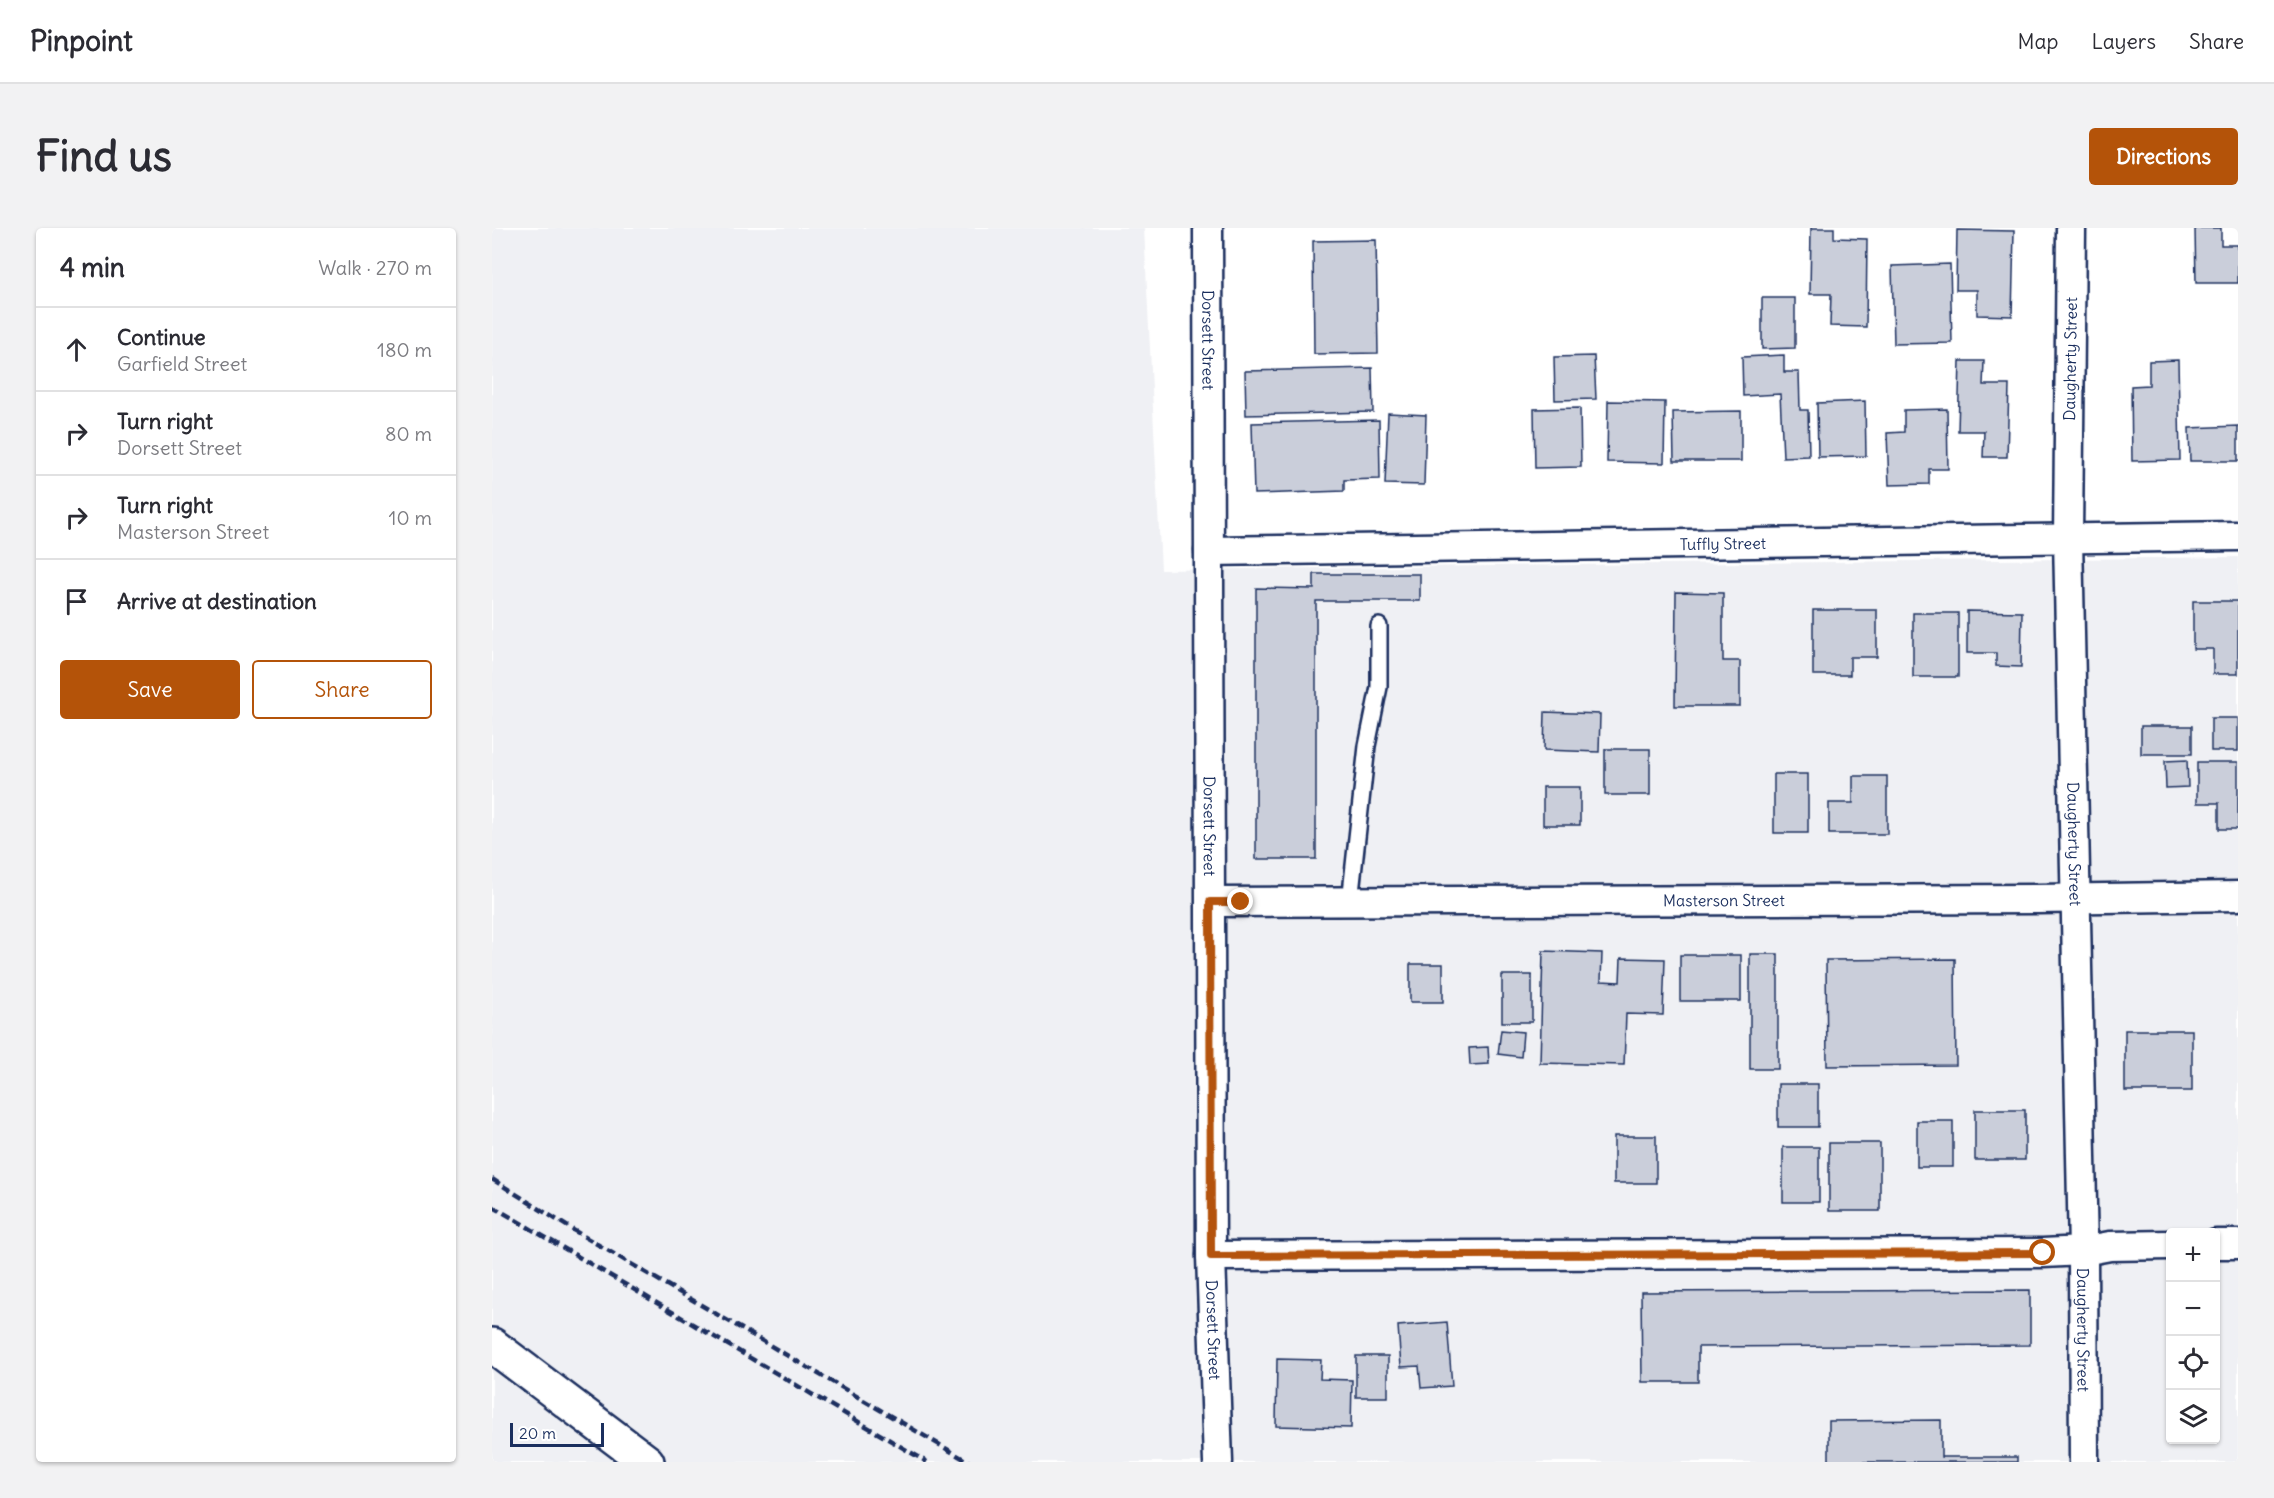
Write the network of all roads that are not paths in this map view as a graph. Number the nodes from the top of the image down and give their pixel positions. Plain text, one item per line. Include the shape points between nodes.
1 (1208, 228) edge
2 (2071, 228) edge
3 (2238, 536) edge
4 (2068, 538) junction
5 (1209, 551) junction
6 (1379, 626) dead end
7 (2238, 896) edge
8 (2074, 898) junction
9 (1210, 902) junction
10 (1350, 902) junction
11 (2220, 1244) edge
12 (2238, 1244) edge
13 (2166, 1245) edge
14 (2083, 1251) junction
15 (1211, 1256) junction
16 (492, 1345) edge
17 (646, 1462) edge
18 (1218, 1462) edge
19 (2084, 1462) edge

1 - 5 street, Dorsett Street
2 - 4 street, Daugherty Street
3 - 4 street, Tuffly Street
4 - 5 street, Tuffly Street
4 - 8 street, Daugherty Street
5 - 9 street, Dorsett Street
6 - 10 lane via 1379,687 1367,746
7 - 8 street, Masterson Street
8 - 10 street, Masterson Street
8 - 14 street, Daugherty Street
9 - 10 street, Masterson Street
9 - 15 street, Dorsett Street
11 - 12 street
13 - 14 street via 2110,1245
14 - 15 street
14 - 19 street, Daugherty Street
15 - 18 street, Dorsett Street
16 - 17 main road

